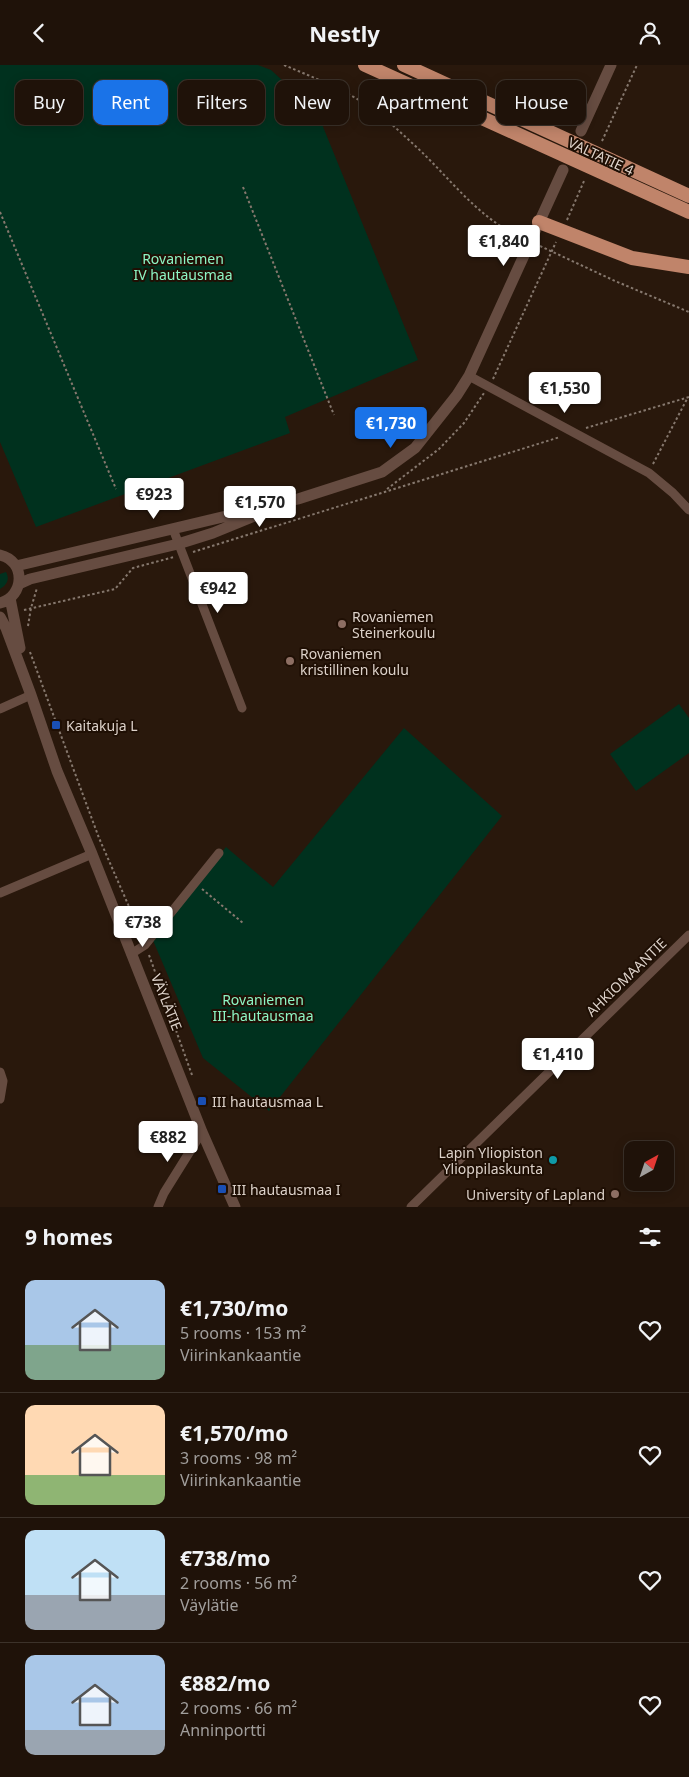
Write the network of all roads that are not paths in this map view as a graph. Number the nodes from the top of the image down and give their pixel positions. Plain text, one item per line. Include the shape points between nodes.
1 (358, 65) edge
2 (365, 65) edge
3 (404, 65) edge
4 (612, 65) edge
5 (390, 77) junction
6 (581, 131) dead end
7 (563, 170) dead end
8 (689, 196) edge
9 (689, 212) edge
10 (539, 222) junction
11 (689, 267) edge
12 (469, 376) junction
13 (298, 499) junction
14 (689, 510) edge
15 (173, 529) junction
16 (180, 549) junction
17 (0, 555) edge
18 (16, 566) junction
19 (19, 584) junction
20 (5, 600) edge
21 (0, 617) edge
22 (31, 695) junction
23 (242, 707) dead end
24 (0, 709) edge
25 (219, 853) dead end
26 (92, 854) junction
27 (0, 893) edge
28 (689, 935) edge
29 (131, 954) junction
30 (0, 1072) edge
31 (0, 1099) edge
32 (202, 1132) junction
33 (158, 1207) edge
34 (235, 1207) edge
35 (411, 1207) edge

1 - 5 highway
2 - 5 highway, VALTATIE 4
3 - 8 highway, VALTATIE 4
4 - 6 street
5 - 9 highway, VALTATIE 4
7 - 10 street
10 - 11 highway via 632,258
10 - 12 street
12 - 13 street via 415,448 382,472
12 - 14 street via 649,473
13 - 15 street
13 - 16 street
15 - 16 street
15 - 18 street
16 - 19 street via 30,579
16 - 23 street
17 - 18 street
18 - 19 street
19 - 20 street via 16,592
20 - 22 street, VÄYLÄTIE
21 - 22 street, VÄYLÄTIE
22 - 24 street
22 - 26 street, VÄYLÄTIE via 57,771
25 - 29 street via 145,945
26 - 27 street
26 - 29 street, VÄYLÄTIE
28 - 35 street, AHKIOMAANTIE
29 - 32 street, VÄYLÄTIE
30 - 31 street via 4,1081
32 - 33 street
32 - 34 street, VÄYLÄTIE

